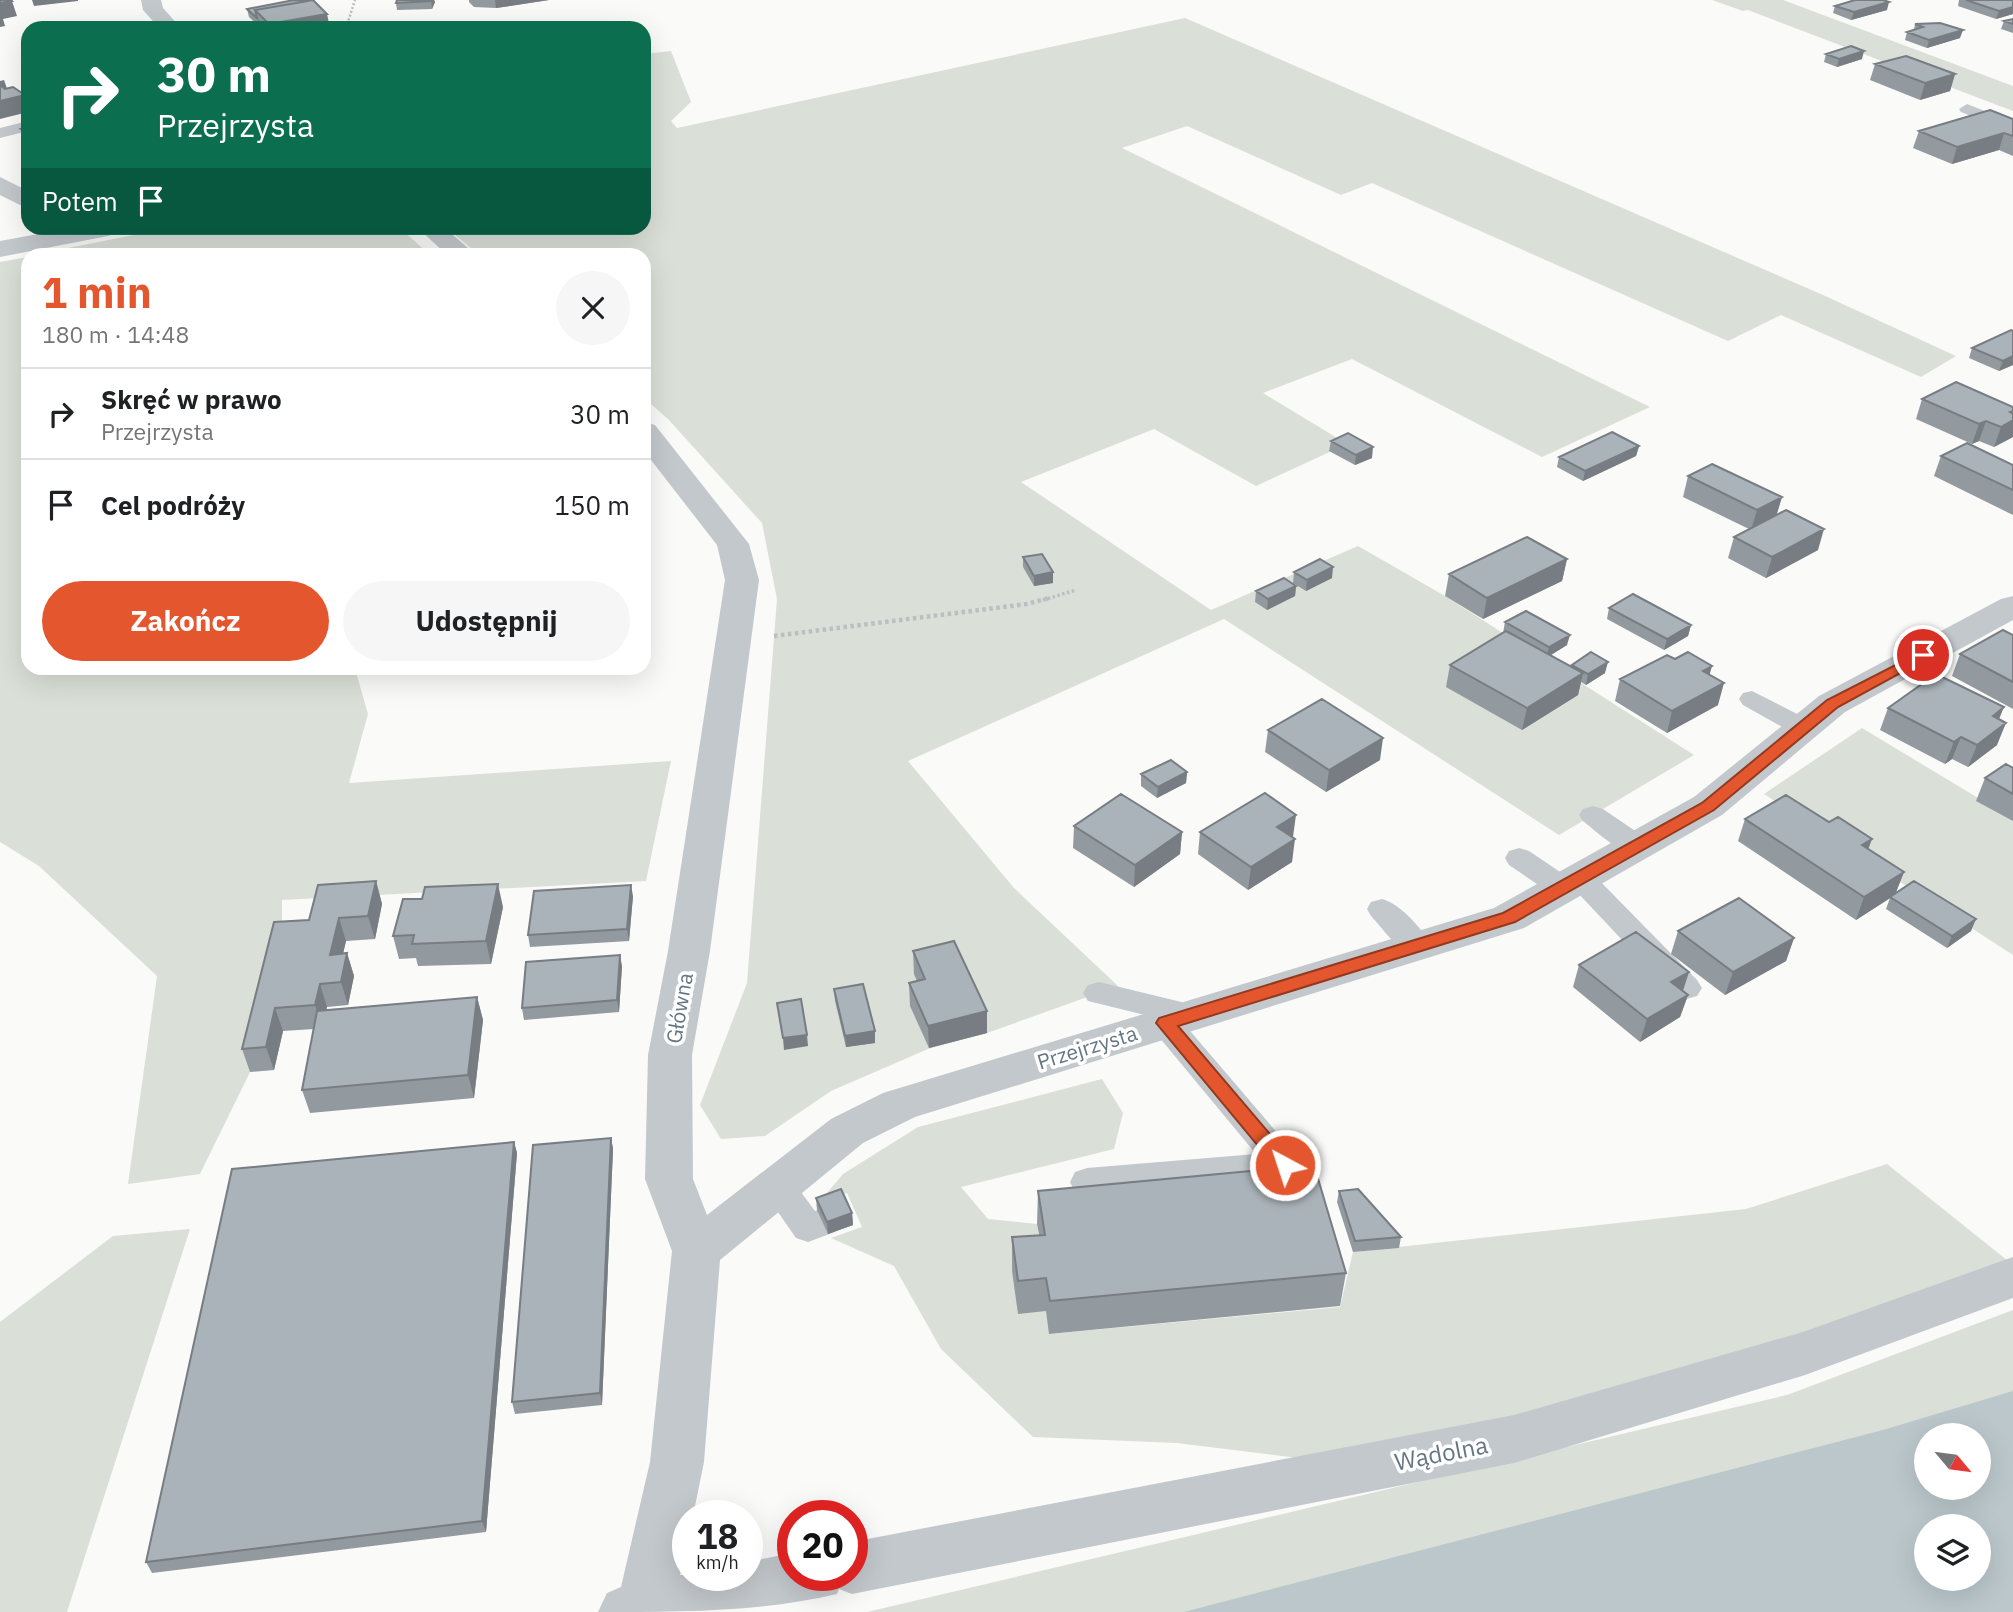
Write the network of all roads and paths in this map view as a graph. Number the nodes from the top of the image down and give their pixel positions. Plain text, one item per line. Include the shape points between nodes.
1 (151, 0) edge
2 (355, 0) edge
3 (164, 21) edge
4 (348, 21) edge
5 (1967, 109) dead end
6 (21, 128) edge
7 (2013, 128) edge
8 (0, 133) edge
9 (0, 184) edge
10 (21, 198) edge
11 (55, 235) edge
12 (438, 235) edge
13 (454, 248) edge
14 (0, 249) edge
15 (651, 440) edge
16 (1076, 590) dead end
17 (2013, 606) edge
18 (735, 640) junction
19 (1752, 699) dead end
20 (1804, 728) junction
21 (1592, 815) dead end
22 (1637, 846) junction
23 (1519, 858) dead end
24 (1571, 883) junction
25 (1382, 909) dead end
26 (1417, 946) junction
27 (1686, 988) edge
28 (1099, 993) dead end
29 (1178, 1019) junction
30 (1087, 1182) dead end
31 (777, 1186) junction
32 (823, 1222) edge
33 (696, 1251) junction
34 (2013, 1277) edge
35 (868, 1565) edge
36 (777, 1583) edge
37 (638, 1611) edge

1 - 3 street via 153,10
2 - 4 path
5 - 7 lane
6 - 8 lane
9 - 10 street
11 - 14 street
12 - 13 street
15 - 18 street, Główna via 733,544 742,580
16 - 18 path via 1027,604
17 - 20 street, Przejrzysta via 1832,704
18 - 33 street, Główna via 670,1055 669,1179
19 - 20 lane
20 - 22 street, Przejrzysta via 1708,806
21 - 22 lane
22 - 24 street, Przejrzysta
23 - 24 lane
24 - 26 street, Przejrzysta via 1509,918
24 - 27 lane
25 - 26 lane
26 - 29 street, Przejrzysta
28 - 29 lane
29 - 30 lane via 1285,1165
29 - 31 street, Przejrzysta via 899,1105 847,1131
31 - 32 lane via 808,1228
31 - 33 street, Przejrzysta
33 - 37 street, Główna via 677,1462
34 - 35 street, Wądolna via 1805,1353 1514,1439
36 - 37 street

